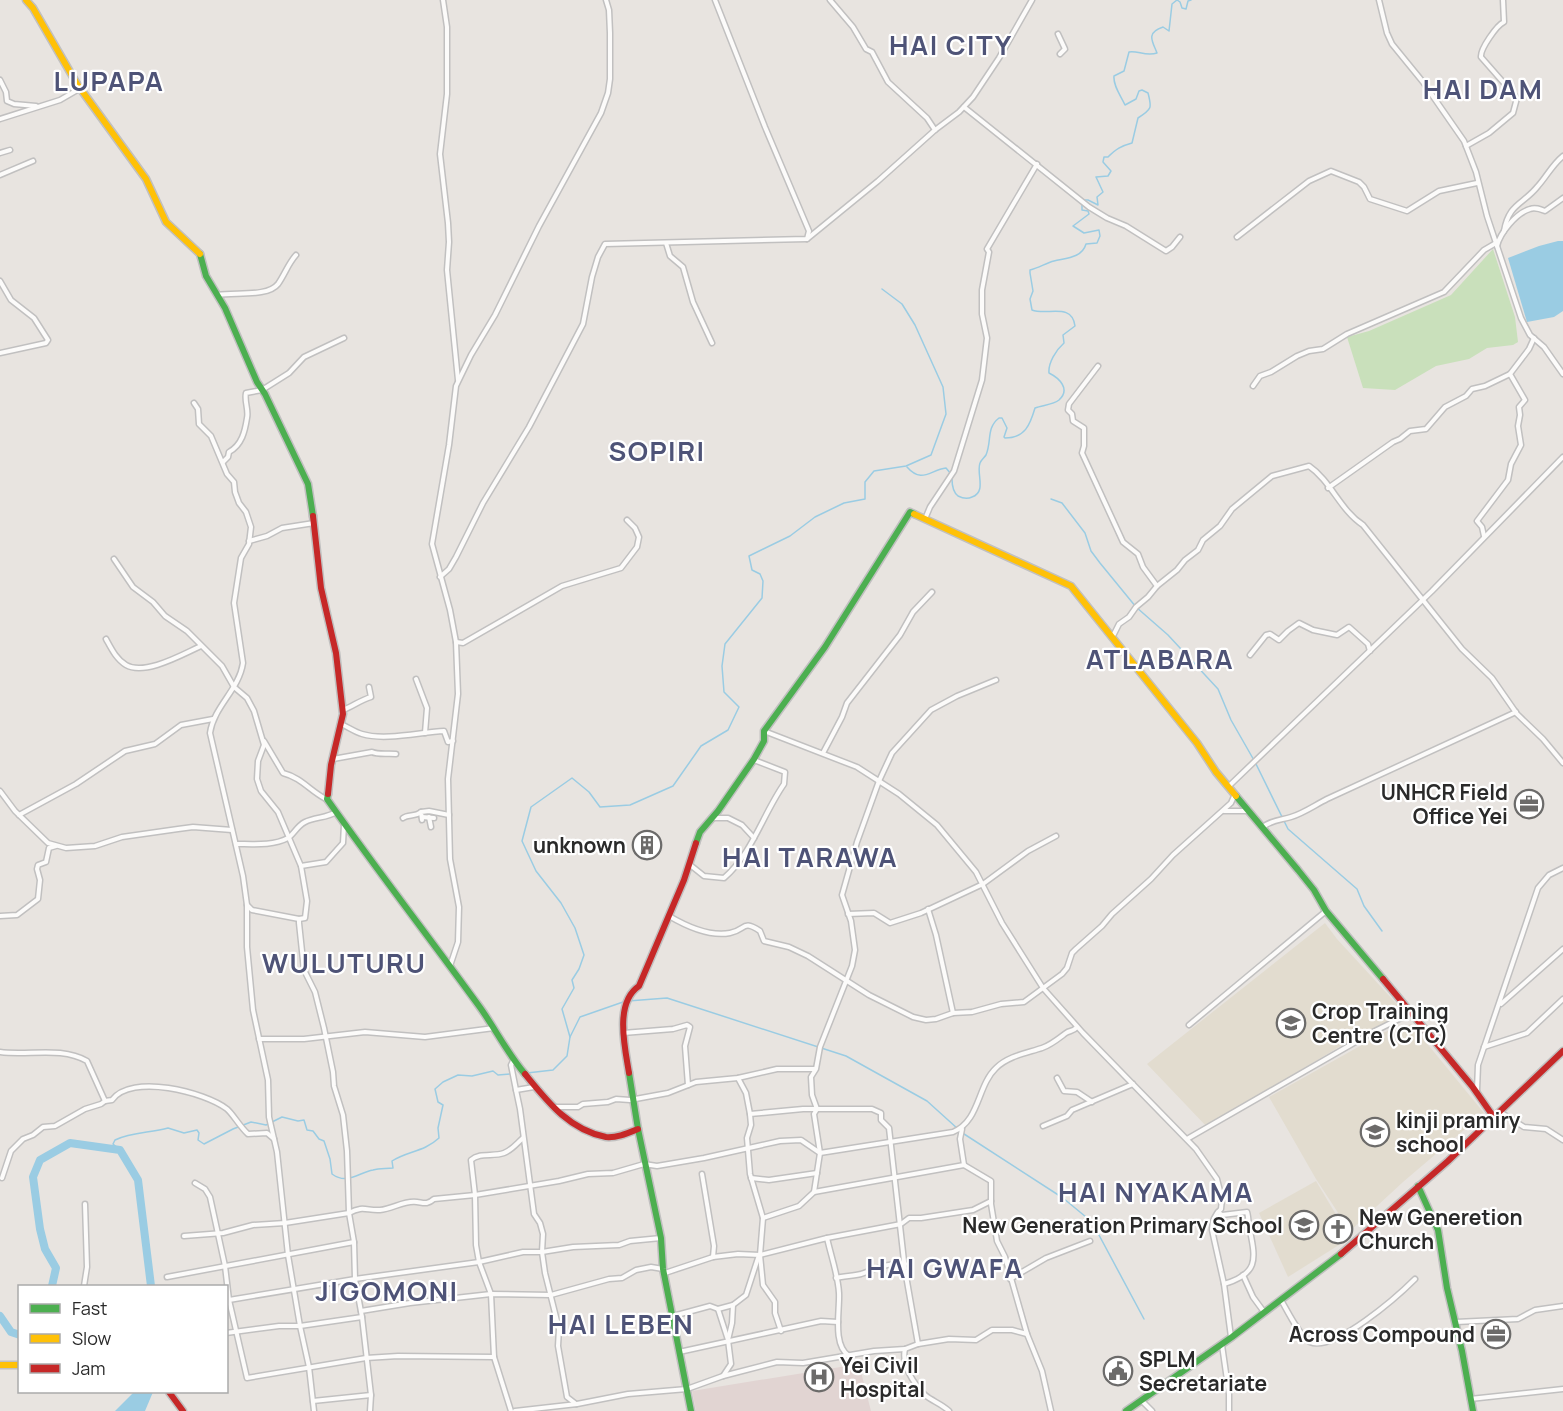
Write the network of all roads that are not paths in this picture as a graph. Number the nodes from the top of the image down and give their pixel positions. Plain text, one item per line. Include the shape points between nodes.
1 (26, 0) edge
2 (443, 0) edge
3 (606, 0) edge
4 (715, 0) edge
5 (830, 0) edge
6 (1032, 0) edge
7 (1379, 0) edge
8 (1503, 0) edge
9 (1058, 34) dead end
10 (1060, 54) dead end
11 (0, 80) edge
12 (80, 88) junction
13 (40, 106) junction
14 (964, 107) junction
15 (0, 119) edge
16 (935, 130) junction
17 (1466, 146) junction
18 (10, 150) dead end
19 (0, 153) edge
20 (1563, 156) edge
21 (33, 161) dead end
22 (1037, 164) junction
23 (0, 175) edge
24 (1477, 183) junction
25 (1563, 198) edge
26 (1504, 231) junction
27 (1180, 237) dead end
28 (1237, 237) dead end
29 (807, 239) junction
30 (666, 243) junction
31 (1496, 244) junction
32 (296, 255) dead end
33 (0, 281) edge
34 (218, 295) junction
35 (344, 338) dead end
36 (1534, 338) junction
37 (712, 343) dead end
38 (0, 353) edge
39 (1098, 366) dead end
40 (1510, 374) junction
41 (1563, 374) edge
42 (458, 381) junction
43 (1253, 386) dead end
44 (262, 390) junction
45 (194, 403) dead end
46 (1563, 457) edge
47 (223, 462) junction
48 (1328, 488) junction
49 (925, 519) junction
50 (627, 520) dead end
51 (314, 523) junction
52 (1484, 536) junction
53 (249, 541) junction
54 (114, 559) dead end
55 (440, 577) junction
56 (1157, 586) junction
57 (932, 592) dead end
58 (1422, 599) junction
59 (1111, 636) junction
60 (106, 639) dead end
61 (456, 642) junction
62 (201, 646) junction
63 (1370, 651) junction
64 (1250, 655) dead end
65 (416, 679) dead end
66 (996, 680) dead end
67 (234, 687) junction
68 (369, 687) dead end
69 (343, 710) junction
70 (1516, 712) junction
71 (213, 718) junction
72 (341, 724) junction
73 (764, 731) junction
74 (425, 733) junction
75 (263, 740) junction
76 (453, 741) junction
77 (823, 753) junction
78 (396, 754) dead end
79 (332, 759) junction
80 (753, 760) junction
81 (1563, 764) edge
82 (879, 781) junction
83 (1229, 786) junction
84 (0, 792) edge
85 (1235, 794) junction
86 (327, 799) junction
87 (1250, 811) junction
88 (336, 812) junction
89 (421, 812) junction
90 (1220, 813) junction
91 (449, 814) junction
92 (19, 815) junction
93 (429, 817) junction
94 (403, 818) dead end
95 (434, 818) dead end
96 (713, 818) junction
97 (345, 824) junction
98 (431, 826) dead end
99 (1263, 827) junction
100 (232, 830) junction
101 (1056, 836) dead end
102 (288, 837) junction
103 (754, 838) junction
104 (236, 844) junction
105 (57, 846) junction
106 (689, 864) junction
107 (301, 866) junction
108 (1563, 868) edge
109 (983, 884) junction
110 (247, 905) junction
111 (928, 909) junction
112 (1326, 911) junction
113 (848, 914) junction
114 (0, 916) edge
115 (669, 916) junction
116 (300, 920) junction
117 (1563, 949) edge
118 (450, 966) junction
119 (847, 981) junction
120 (1043, 988) junction
121 (1563, 999) edge
122 (1500, 1005) junction
123 (953, 1013) junction
124 (1411, 1013) junction
125 (1189, 1025) dead end
126 (1077, 1027) junction
127 (494, 1028) junction
128 (623, 1033) junction
129 (325, 1036) junction
130 (259, 1039) junction
131 (1484, 1047) junction
132 (1563, 1051) edge
133 (0, 1052) edge
134 (513, 1060) junction
135 (816, 1069) junction
136 (738, 1078) junction
137 (1057, 1078) dead end
138 (1133, 1084) junction
139 (688, 1085) junction
140 (535, 1087) junction
141 (516, 1090) junction
142 (1477, 1093) junction
143 (633, 1099) junction
144 (105, 1101) junction
145 (1092, 1102) junction
146 (552, 1107) junction
147 (817, 1109) junction
148 (750, 1114) junction
149 (1496, 1114) junction
150 (1043, 1126) dead end
151 (962, 1128) junction
152 (638, 1129) junction
153 (523, 1138) junction
154 (1187, 1139) junction
155 (274, 1140) junction
156 (1563, 1140) edge
157 (891, 1142) junction
158 (748, 1149) junction
159 (820, 1153) junction
160 (644, 1164) junction
161 (964, 1165) junction
162 (817, 1173) junction
163 (702, 1174) dead end
164 (2, 1178) dead end
165 (751, 1178) junction
166 (894, 1178) junction
167 (195, 1183) dead end
168 (530, 1186) junction
169 (1418, 1186) junction
170 (814, 1192) junction
171 (475, 1195) junction
172 (991, 1201) junction
173 (85, 1204) dead end
174 (1218, 1212) junction
175 (349, 1213) junction
176 (763, 1218) junction
177 (285, 1223) junction
178 (901, 1224) junction
179 (218, 1233) junction
180 (184, 1236) dead end
181 (661, 1238) junction
182 (827, 1238) junction
183 (1090, 1241) dead end
184 (354, 1242) junction
185 (542, 1252) junction
186 (288, 1255) junction
187 (760, 1255) junction
188 (713, 1257) junction
189 (479, 1262) junction
190 (905, 1264) junction
191 (225, 1266) junction
192 (663, 1271) junction
193 (1243, 1275) junction
194 (167, 1277) dead end
195 (836, 1278) junction
196 (355, 1279) junction
197 (1010, 1279) junction
198 (1415, 1279) dead end
199 (1224, 1284) junction
200 (84, 1285) edge
201 (227, 1285) edge
202 (295, 1290) junction
203 (491, 1294) junction
204 (551, 1295) junction
205 (228, 1300) edge
206 (1281, 1300) junction
207 (733, 1305) junction
208 (1563, 1306) edge
209 (718, 1310) junction
210 (360, 1311) junction
211 (1265, 1312) junction
212 (672, 1316) junction
213 (362, 1317) junction
214 (838, 1322) junction
215 (1455, 1322) junction
216 (300, 1326) junction
217 (780, 1331) junction
218 (236, 1332) junction
219 (228, 1333) edge
220 (1028, 1334) junction
221 (1232, 1337) junction
222 (728, 1340) junction
223 (918, 1344) junction
224 (1222, 1344) junction
225 (841, 1346) junction
226 (905, 1349) junction
227 (678, 1352) junction
228 (849, 1356) junction
229 (494, 1357) junction
230 (835, 1357) junction
231 (366, 1358) junction
232 (0, 1365) edge
233 (18, 1365) edge
234 (309, 1367) junction
235 (723, 1376) junction
236 (687, 1389) junction
237 (1563, 1389) edge
238 (172, 1393) edge
239 (371, 1395) junction
240 (1470, 1399) junction
241 (1141, 1400) junction
242 (313, 1401) junction
243 (577, 1404) junction
244 (183, 1411) edge
245 (314, 1411) edge
246 (370, 1411) edge
247 (511, 1411) edge
248 (515, 1411) edge
249 (691, 1411) edge
250 (949, 1411) edge
251 (1051, 1411) edge
252 (1126, 1411) edge
253 (1152, 1411) edge
254 (1229, 1411) edge
255 (1473, 1411) edge

1 - 12 street
2 - 42 street via 447,94 440,154
3 - 42 street via 610,79 601,113
4 - 29 street via 809,231
5 - 16 street via 872,52 888,82 927,117
6 - 14 street via 999,58
7 - 17 street via 1392,44
8 - 17 street via 1504,22 1482,48 1481,57 1513,92 1516,106 1489,133
9 - 10 street via 1065,49
11 - 13 street via 7,101
12 - 13 street
12 - 34 street via 146,179 166,222 201,256 206,276
13 - 15 street
14 - 16 street
14 - 22 street
16 - 29 street
17 - 24 street
18 - 19 street
20 - 26 street via 1507,217
21 - 23 street
22 - 27 street via 1089,207 1166,251
22 - 49 street via 987,249 981,301 987,338 982,380 953,472
24 - 28 street via 1439,191 1407,211 1370,199 1363,184 1331,171 1310,181
24 - 31 street
25 - 26 street via 1545,211 1526,211
26 - 31 street
29 - 30 street
30 - 37 street via 670,256 683,267 693,302
30 - 55 street via 605,244 592,278 583,324 456,557
31 - 36 street via 1521,318
31 - 43 street via 1484,250 1444,292 1347,334 1323,349 1297,356 1260,376
32 - 34 street via 276,286 266,292
33 - 38 street via 11,300 34,318 48,340
34 - 44 street
35 - 44 street via 304,357 289,373
36 - 40 street
36 - 41 street
39 - 56 street via 1068,410 1073,421 1083,428 1083,453 1123,542 1138,554
40 - 48 street via 1472,389 1445,407 1426,429 1406,433
40 - 52 street via 1525,400 1519,407 1521,445 1508,480 1477,521
42 - 55 street via 432,544
44 - 47 street via 246,393 247,418 241,441
44 - 51 street via 308,484
45 - 47 street via 199,424 211,436
46 - 52 street
47 - 53 street via 248,517
48 - 56 street via 1309,466 1272,476 1232,509 1197,550
48 - 58 street
49 - 59 street via 1071,586
49 - 73 street via 910,512 825,647
50 - 61 street via 639,537 621,567 562,586 463,643
51 - 53 street via 282,528
51 - 69 street via 321,588 336,653
52 - 58 street
53 - 67 street via 241,558 234,603 243,663
54 - 62 street via 133,587
55 - 61 street
56 - 59 street
57 - 77 street via 847,703
58 - 63 street
58 - 70 street via 1462,649 1492,678
59 - 83 street
60 - 62 street via 121,661 136,667 174,660
61 - 76 street via 458,694
62 - 67 street via 222,666
63 - 64 street via 1350,627 1337,635 1299,623 1281,640 1266,635
63 - 83 street
65 - 74 street via 427,708
66 - 82 street via 931,710 892,753
67 - 71 street
67 - 75 street via 247,698
68 - 69 street via 371,697
69 - 72 street
70 - 81 street
70 - 99 street
71 - 92 street via 181,725 154,744 125,751
71 - 100 street via 210,733
72 - 74 street via 361,734 379,736
72 - 79 street
73 - 77 street
73 - 80 street via 764,741
74 - 76 street via 444,731 448,742
75 - 86 street via 284,773
75 - 102 street via 257,779
76 - 91 street
77 - 82 street via 846,761
78 - 79 street via 372,752
79 - 86 street
80 - 96 street
80 - 103 street via 785,772 784,784
82 - 109 street via 930,819
82 - 113 street via 842,895
83 - 85 street
84 - 92 street
85 - 87 street
85 - 90 street
86 - 88 street
87 - 90 street
87 - 99 street
88 - 97 street
88 - 102 street via 306,822
89 - 91 street
89 - 93 street via 422,819
89 - 94 street
90 - 120 street via 1076,949 1067,968
91 - 118 street via 450,859 459,907 458,942
92 - 105 street via 48,843
93 - 95 street
93 - 98 street
96 - 103 street via 728,818
96 - 106 street via 700,832
97 - 107 street via 343,843 326,862
97 - 118 street
99 - 112 street
100 - 104 street
100 - 105 street via 178,828 84,847
101 - 109 street
102 - 104 street via 261,844
102 - 107 street
103 - 106 street via 724,878 704,876
104 - 110 street
105 - 114 street via 49,848 46,862 36,869 40,880 38,899 17,915
106 - 115 street
107 - 116 street via 308,907
108 - 122 street via 1548,875 1538,888
109 - 111 street
109 - 120 street via 1002,923
110 - 116 street via 252,910
110 - 130 street via 247,947
111 - 113 street via 907,920 890,923 874,913
111 - 123 street
112 - 124 street
112 - 125 street
113 - 119 street via 855,950
115 - 119 street via 706,932 729,933 751,925 761,932 764,941 789,947
115 - 128 street via 639,986 626,1001
116 - 129 street via 304,970 315,992
117 - 122 street
118 - 127 street
119 - 123 street via 913,1017 926,1020
119 - 135 street via 819,1047
120 - 123 street via 1019,1003
120 - 126 street
121 - 131 street via 1527,1033
122 - 131 street
124 - 142 street
124 - 154 street
126 - 138 street
126 - 151 street via 1059,1040 998,1065 988,1076 973,1113
127 - 129 street via 425,1036 365,1032
127 - 134 street
128 - 139 street via 690,1027 685,1046
128 - 143 street
129 - 130 street
129 - 175 street via 343,1115
130 - 155 street
131 - 142 street via 1478,1065
132 - 149 street
133 - 144 street via 52,1052 81,1058 87,1061
134 - 140 street
134 - 141 street
135 - 136 street via 777,1069
135 - 147 street via 811,1077
136 - 139 street
136 - 148 street
137 - 145 street via 1064,1091 1077,1092
138 - 145 street
138 - 154 street
139 - 143 street
140 - 141 street
140 - 146 street
141 - 153 street
142 - 149 street
143 - 146 street
143 - 152 street
144 - 155 street via 126,1091 159,1086 202,1096 228,1109 248,1134 267,1133
144 - 164 street via 23,1139 10,1151
145 - 150 street
146 - 152 street via 572,1124 607,1137
147 - 148 street
147 - 157 street via 872,1109 881,1113
147 - 159 street via 814,1114
148 - 158 street
149 - 156 street via 1524,1127 1546,1129
149 - 169 street
151 - 157 street
151 - 161 street
152 - 160 street
153 - 168 street
153 - 171 street via 503,1153 471,1160
154 - 174 street via 1217,1179 1222,1199
155 - 177 street
157 - 159 street
157 - 166 street
158 - 159 street via 801,1140
158 - 160 street via 657,1166
158 - 165 street
159 - 162 street
160 - 168 street
160 - 181 street
161 - 166 street
161 - 172 street via 991,1181
162 - 165 street via 769,1180
162 - 170 street
163 - 188 street
165 - 176 street
166 - 170 street
166 - 178 street
167 - 179 street via 208,1191
168 - 171 street
168 - 185 street via 534,1214 543,1234
169 - 206 street via 1346,1250
169 - 215 street via 1438,1230
170 - 176 street via 799,1206
171 - 175 street via 396,1204 389,1209 368,1207
171 - 189 street
172 - 178 street via 973,1210 909,1218
172 - 197 street via 997,1241
173 - 200 street
174 - 193 street via 1248,1214 1255,1255 1252,1266
174 - 199 street via 1212,1230
175 - 177 street
175 - 184 street
176 - 187 street
177 - 179 street
177 - 186 street
178 - 182 street
178 - 190 street
179 - 180 street
179 - 191 street
181 - 185 street
181 - 192 street
182 - 187 street
182 - 195 street
183 - 197 street via 1046,1258
184 - 186 street
184 - 196 street
185 - 189 street
185 - 204 street
186 - 191 street
186 - 202 street
187 - 188 street
187 - 207 street via 746,1296
187 - 217 street via 763,1285 775,1302
188 - 192 street
189 - 196 street
189 - 203 street
190 - 195 street
190 - 223 street
191 - 194 street
191 - 201 street
192 - 204 street via 651,1267 636,1270 622,1278
192 - 212 street
193 - 199 street
193 - 211 street
195 - 214 street
196 - 202 street
196 - 210 street
197 - 220 street
198 - 206 street via 1370,1317 1323,1343 1306,1339
199 - 221 street
202 - 205 street
202 - 216 street
203 - 204 street
203 - 210 street
203 - 229 street
204 - 243 street via 560,1329 558,1346 567,1397
205 - 218 street
206 - 211 street
207 - 209 street
207 - 222 street
208 - 215 street via 1535,1310 1518,1319
209 - 212 street via 710,1306
209 - 222 street
210 - 213 street
211 - 221 street
212 - 227 street
213 - 216 street
213 - 231 street
214 - 217 street via 821,1321
214 - 225 street
215 - 240 street
216 - 218 street
216 - 234 street
217 - 222 street
218 - 219 street
218 - 234 street via 248,1377
220 - 223 street via 992,1329 976,1340
220 - 251 street
221 - 224 street
222 - 227 street
222 - 235 street via 731,1364
223 - 226 street
224 - 241 street
224 - 254 street
225 - 228 street
225 - 230 street
226 - 228 street
226 - 250 street via 903,1356 911,1378 927,1396
227 - 236 street
228 - 230 street
229 - 231 street
229 - 247 street
230 - 235 street via 804,1363 777,1362
231 - 234 street
231 - 239 street
232 - 233 street
234 - 242 street
235 - 236 street
236 - 243 street via 628,1394
236 - 249 street
237 - 240 street
238 - 244 street
239 - 242 street
239 - 246 street
240 - 255 street
241 - 252 street
241 - 253 street
242 - 245 street
243 - 248 street

